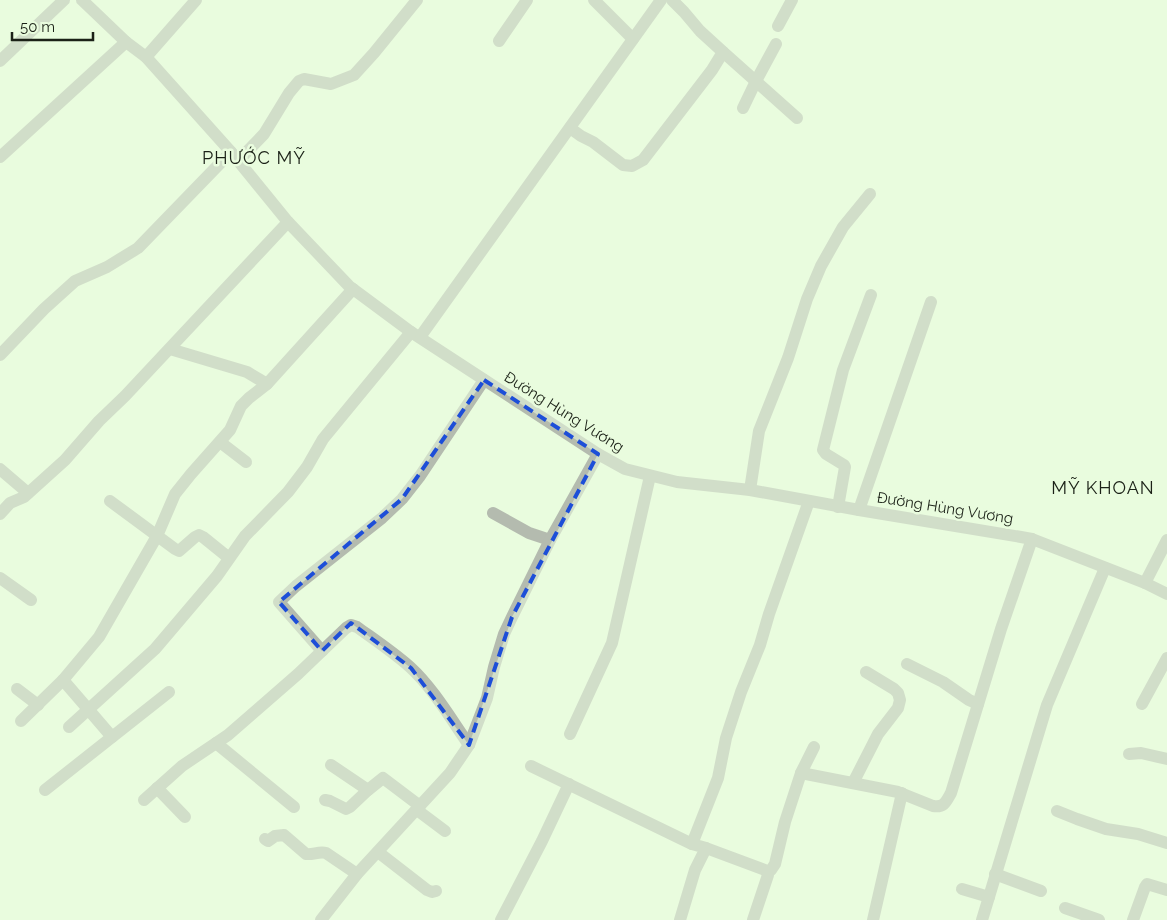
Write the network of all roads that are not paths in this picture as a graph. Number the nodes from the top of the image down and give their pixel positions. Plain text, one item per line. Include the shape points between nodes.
1 (64, 0) edge
2 (82, 0) edge
3 (196, 0) edge
4 (417, 0) edge
5 (527, 0) edge
6 (594, 0) edge
7 (661, 0) edge
8 (672, 0) edge
9 (792, 0) edge
10 (778, 26) dead end
11 (633, 39) junction
12 (499, 41) dead end
13 (126, 42) junction
14 (776, 44) dead end
15 (722, 52) junction
16 (146, 57) junction
17 (0, 61) edge
18 (756, 81) junction
19 (743, 108) dead end
20 (797, 118) dead end
21 (570, 128) junction
22 (0, 157) edge
23 (235, 157) junction
24 (870, 194) dead end
25 (288, 222) junction
26 (354, 289) junction
27 (871, 295) dead end
28 (931, 302) dead end
29 (415, 335) junction
30 (170, 349) junction
31 (0, 355) edge
32 (484, 380) junction
33 (267, 384) junction
34 (220, 442) junction
35 (598, 454) junction
36 (246, 462) dead end
37 (0, 469) edge
38 (650, 476) junction
39 (750, 490) junction
40 (28, 493) junction
41 (110, 501) dead end
42 (809, 501) junction
43 (838, 507) junction
44 (859, 510) junction
45 (493, 512) dead end
46 (0, 514) edge
47 (157, 536) junction
48 (550, 540) junction
49 (1032, 540) junction
50 (1167, 540) edge
51 (229, 558) junction
52 (1105, 568) junction
53 (0, 579) edge
54 (1145, 583) junction
55 (1167, 594) edge
56 (31, 600) dead end
57 (322, 651) junction
58 (1167, 658) edge
59 (907, 664) dead end
60 (866, 672) dead end
61 (63, 680) junction
62 (18, 688) dead end
63 (169, 692) dead end
64 (978, 704) junction
65 (1142, 704) dead end
66 (38, 705) junction
67 (88, 709) junction
68 (21, 721) dead end
69 (69, 727) dead end
70 (570, 734) dead end
71 (112, 738) junction
72 (216, 743) junction
73 (469, 745) junction
74 (814, 747) dead end
75 (1129, 754) dead end
76 (1167, 759) edge
77 (331, 765) dead end
78 (531, 766) dead end
79 (801, 774) junction
80 (852, 783) junction
81 (568, 784) junction
82 (157, 788) junction
83 (45, 790) dead end
84 (368, 790) junction
85 (902, 793) junction
86 (144, 800) dead end
87 (325, 800) dead end
88 (294, 807) dead end
89 (418, 808) junction
90 (1057, 811) dead end
91 (185, 817) dead end
92 (445, 830) dead end
93 (265, 839) dead end
94 (1167, 843) edge
95 (692, 844) junction
96 (706, 848) junction
97 (378, 852) junction
98 (767, 872) junction
99 (358, 874) junction
100 (995, 874) junction
101 (962, 889) dead end
102 (1167, 890) edge
103 (436, 891) dead end
104 (1041, 891) dead end
105 (989, 897) junction
106 (1065, 908) dead end
107 (321, 920) edge
108 (501, 920) edge
109 (680, 920) edge
110 (753, 920) edge
111 (873, 920) edge
112 (982, 920) edge
113 (1099, 920) edge
114 (1133, 920) edge

1 - 17 street
2 - 13 street, Đường Hùng Vương
3 - 16 street
4 - 23 street via 354,74 331,84 299,81 264,134
5 - 12 street
6 - 11 street
7 - 11 street
8 - 15 street
9 - 10 street
11 - 21 street
13 - 16 street, Đường Hùng Vương
13 - 22 street
14 - 18 street
15 - 18 street
15 - 21 street via 712,70 643,160 632,166 623,165
16 - 23 street, Đường Hùng Vương
18 - 19 street
18 - 20 street
21 - 29 street
23 - 25 street, Đường Hùng Vương
23 - 31 street via 138,248 75,280
24 - 39 street via 843,227 807,299 759,431
25 - 26 street, Đường Hùng Vương
25 - 30 street
26 - 29 street, Đường Hùng Vương
26 - 33 street
27 - 43 street via 844,370 823,450 846,469
28 - 44 street
29 - 32 street, Đường Hùng Vương
29 - 51 street via 323,439 288,492 244,536
30 - 33 street via 247,372
30 - 40 street via 65,460
32 - 35 street, Đường Hùng Vương
32 - 57 street via 402,499 280,600
33 - 34 street via 241,406 230,430
34 - 36 street
34 - 47 street via 175,494
35 - 38 street, Đường Hùng Vương via 625,469
35 - 48 street
37 - 40 street
38 - 39 street, Đường Hùng Vương
38 - 70 street via 612,643
39 - 42 street, Đường Hùng Vương
40 - 46 street via 10,503
41 - 47 street
42 - 43 street, Đường Hùng Vương
42 - 95 street via 741,692 726,738 718,778
43 - 44 street, Đường Hùng Vương
44 - 49 street, Đường Hùng Vương
45 - 48 street
47 - 51 street via 179,551 199,535
47 - 61 street via 99,637
48 - 73 street via 504,634 487,698
49 - 52 street, Đường Hùng Vương
49 - 64 street
50 - 54 street
51 - 67 street via 155,649
52 - 54 street, Đường Hùng Vương
52 - 100 street via 1047,705
53 - 56 street
54 - 55 street, Đường Hùng Vương
57 - 72 street
57 - 73 street via 346,628 356,627 411,668
58 - 65 street
59 - 64 street
60 - 80 street via 894,689 900,700
61 - 66 street
61 - 67 street
62 - 66 street
63 - 71 street
64 - 85 street via 945,804 933,806
66 - 68 street
67 - 69 street
67 - 71 street
71 - 83 street
72 - 82 street
72 - 88 street
73 - 89 street via 450,773
74 - 79 street
75 - 76 street via 1141,753
77 - 84 street
78 - 81 street
79 - 80 street
79 - 98 street via 775,864
80 - 85 street
81 - 95 street
81 - 108 street
82 - 86 street
82 - 91 street
84 - 87 street via 346,809
84 - 89 street via 383,778
85 - 111 street
89 - 92 street
89 - 97 street
90 - 94 street via 1106,829
93 - 99 street via 268,841 284,835 306,854 326,852
95 - 96 street
96 - 98 street
96 - 109 street via 695,870
97 - 99 street
97 - 103 street via 427,890
98 - 110 street
99 - 107 street
100 - 104 street
100 - 105 street
101 - 105 street
102 - 114 street via 1147,884
105 - 112 street
106 - 113 street

